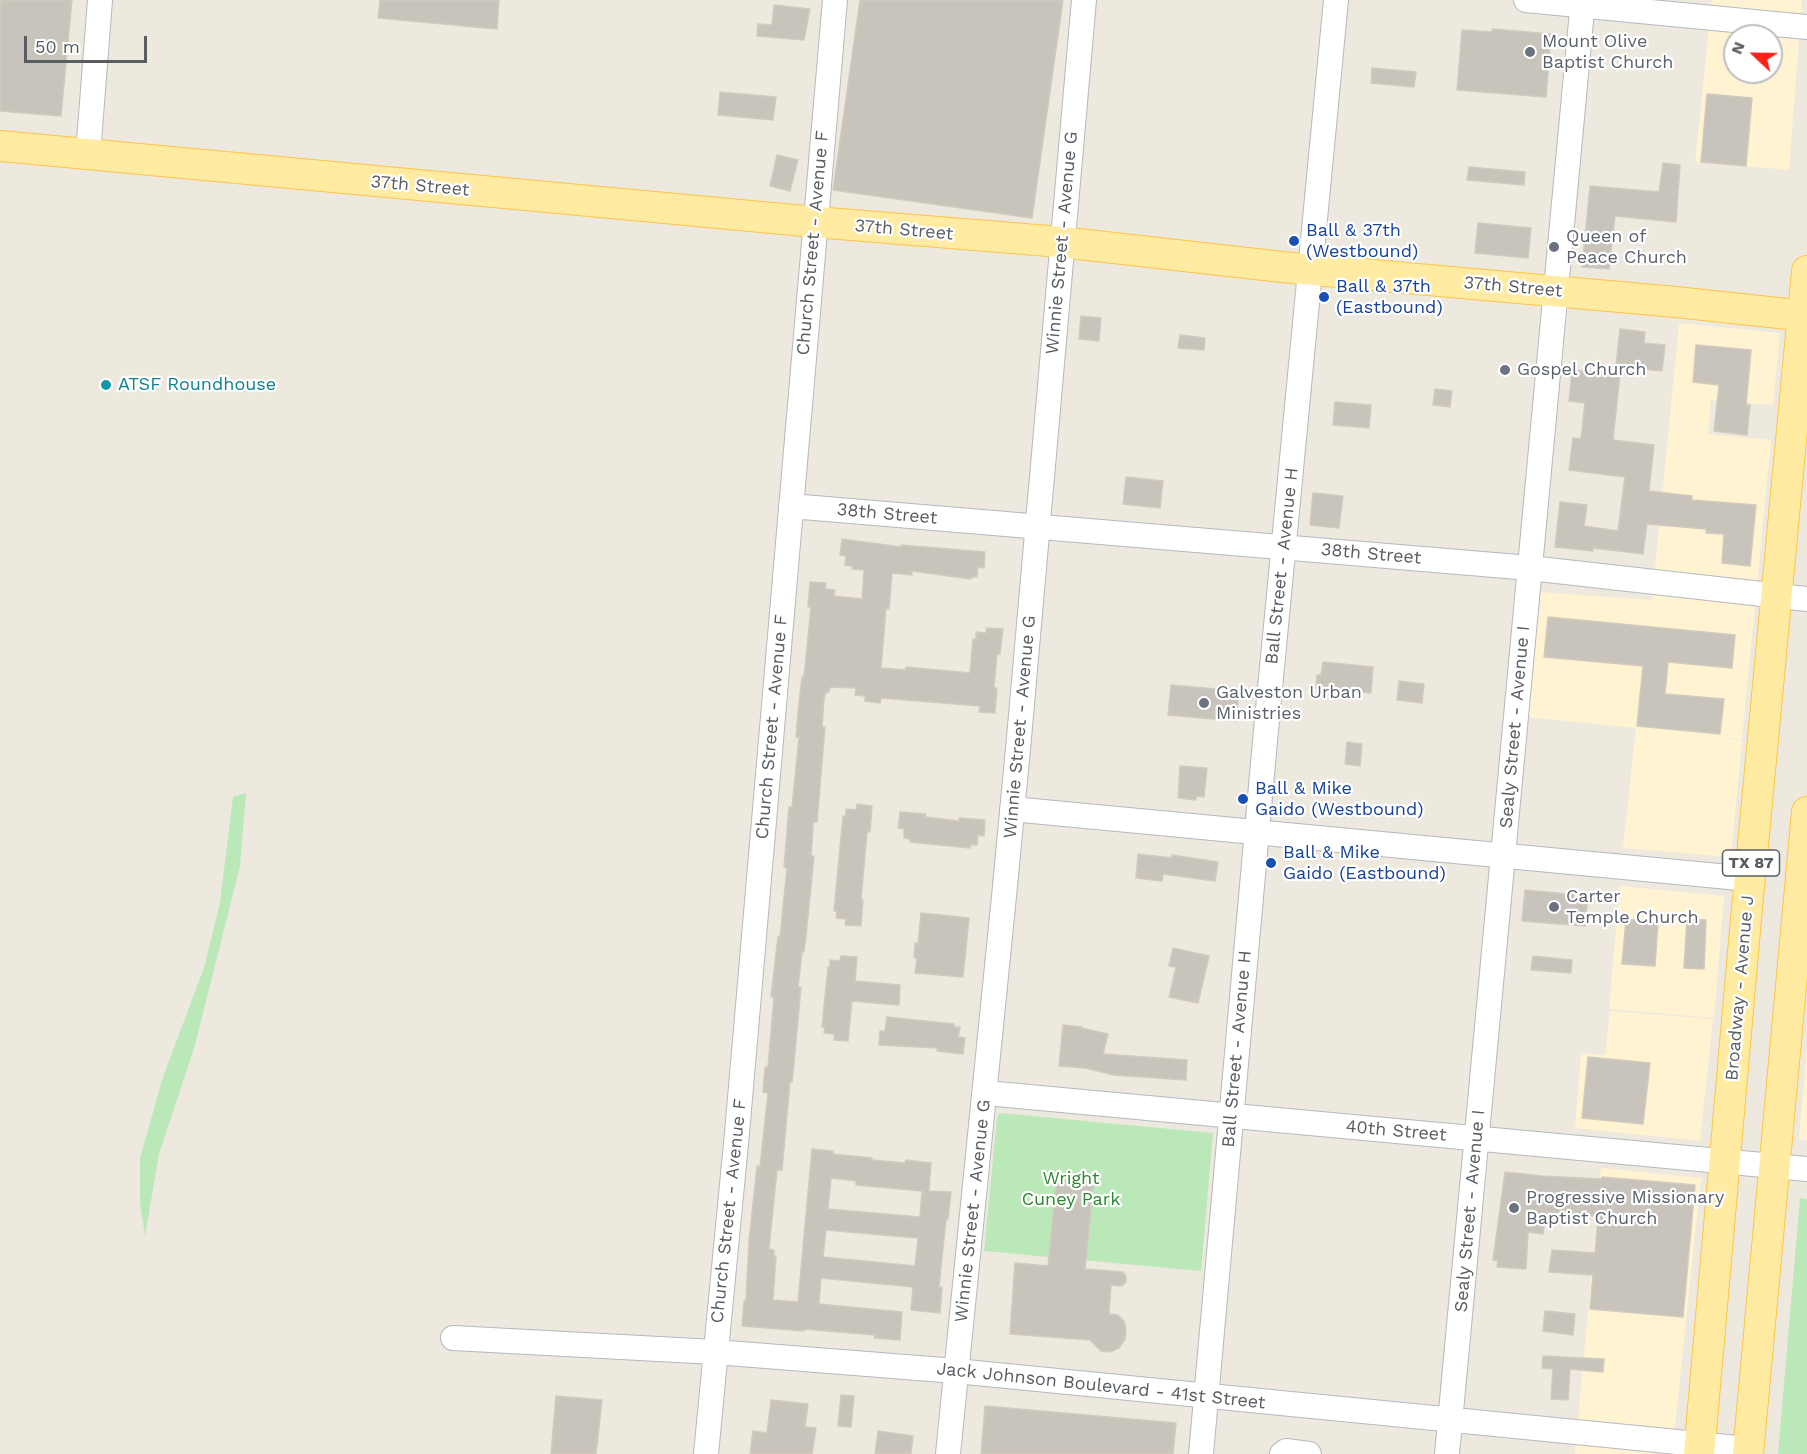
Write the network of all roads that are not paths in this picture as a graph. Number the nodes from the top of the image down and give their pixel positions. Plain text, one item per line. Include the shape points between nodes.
1 (100, 0) edge
2 (835, 0) edge
3 (1084, 0) edge
4 (1336, 0) edge
5 (1526, 0) edge
6 (1583, 3) edge
7 (1807, 27) edge
8 (0, 146) edge
9 (88, 154) junction
10 (815, 222) junction
11 (1061, 242) junction
12 (1311, 270) junction
13 (1807, 271) edge
14 (1556, 291) junction
15 (1805, 316) edge
16 (790, 506) junction
17 (1038, 526) junction
18 (1284, 546) junction
19 (1530, 568) junction
20 (1777, 596) junction
21 (1807, 599) edge
22 (1012, 810) junction
23 (1807, 812) edge
24 (1257, 833) junction
25 (1503, 856) junction
26 (1750, 879) junction
27 (1804, 884) edge
28 (986, 1093) junction
29 (1231, 1115) junction
30 (1477, 1138) junction
31 (1724, 1162) junction
32 (1774, 1166) junction
33 (1807, 1169) edge
34 (453, 1338) dead end
35 (715, 1352) junction
36 (956, 1371) junction
37 (1206, 1396) junction
38 (1450, 1420) junction
39 (1700, 1449) edge
40 (1748, 1451) edge
41 (706, 1454) edge
42 (948, 1454) edge
43 (1201, 1454) edge
44 (1282, 1454) edge
45 (1309, 1454) edge
46 (1447, 1454) edge

1 - 9 street
2 - 10 street, Church Street - Avenue F
3 - 11 street, Winnie Street - Avenue G
4 - 12 street, Ball Street - Avenue H
5 - 6 street
6 - 7 street
6 - 14 street, Sealy Street - Avenue I
8 - 9 main road, 37th Street
9 - 10 main road, 37th Street
10 - 11 main road, 37th Street
10 - 16 street, Church Street - Avenue F
11 - 12 main road, 37th Street
11 - 17 street, Winnie Street - Avenue G
12 - 14 main road, 37th Street
12 - 18 street, Ball Street - Avenue H
13 - 15 main road, Broadway - Avenue J / TX 87
14 - 15 main road, 37th Street
14 - 19 street, Sealy Street - Avenue I
15 - 20 main road, Broadway - Avenue J / TX 87
16 - 17 street, 38th Street
16 - 35 street, Church Street - Avenue F
17 - 18 street, 38th Street
17 - 22 street, Winnie Street - Avenue G
18 - 19 street, 38th Street
18 - 24 street, Ball Street - Avenue H
19 - 20 street, 38th Street
19 - 25 street, Sealy Street - Avenue I
20 - 21 street, 38th Street
20 - 26 main road, Broadway - Avenue J / TX 87
22 - 24 street
22 - 28 street, Winnie Street - Avenue G
23 - 27 main road, TX 87
24 - 25 street
24 - 29 street, Ball Street - Avenue H
25 - 26 street
25 - 30 street, Sealy Street - Avenue I
26 - 27 main road
26 - 31 main road, Broadway - Avenue J / TX 87
27 - 32 main road, TX 87
28 - 29 street, 40th Street
28 - 36 street, Winnie Street - Avenue G
29 - 30 street, 40th Street
29 - 37 street, Ball Street - Avenue H
30 - 31 street, 40th Street
30 - 38 street, Sealy Street - Avenue I
31 - 32 street, 40th Street
31 - 39 main road, Broadway - Avenue J / TX 87
32 - 33 street, 40th Street
32 - 40 main road, TX 87
34 - 35 street, Jack Johnson Boulevard - 41st Street
35 - 36 street, Jack Johnson Boulevard - 41st Street
35 - 41 street, Church Street - Avenue F
36 - 37 street, Jack Johnson Boulevard - 41st Street
36 - 42 street, Winnie Street - Avenue G
37 - 38 street, Jack Johnson Boulevard - 41st Street
37 - 43 street, Ball Street - Avenue H
38 - 39 street, Jack Johnson Boulevard - 41st Street
38 - 46 street, Sealy Street - Avenue I
39 - 40 street, Jack Johnson Boulevard - 41st Street
44 - 45 street

